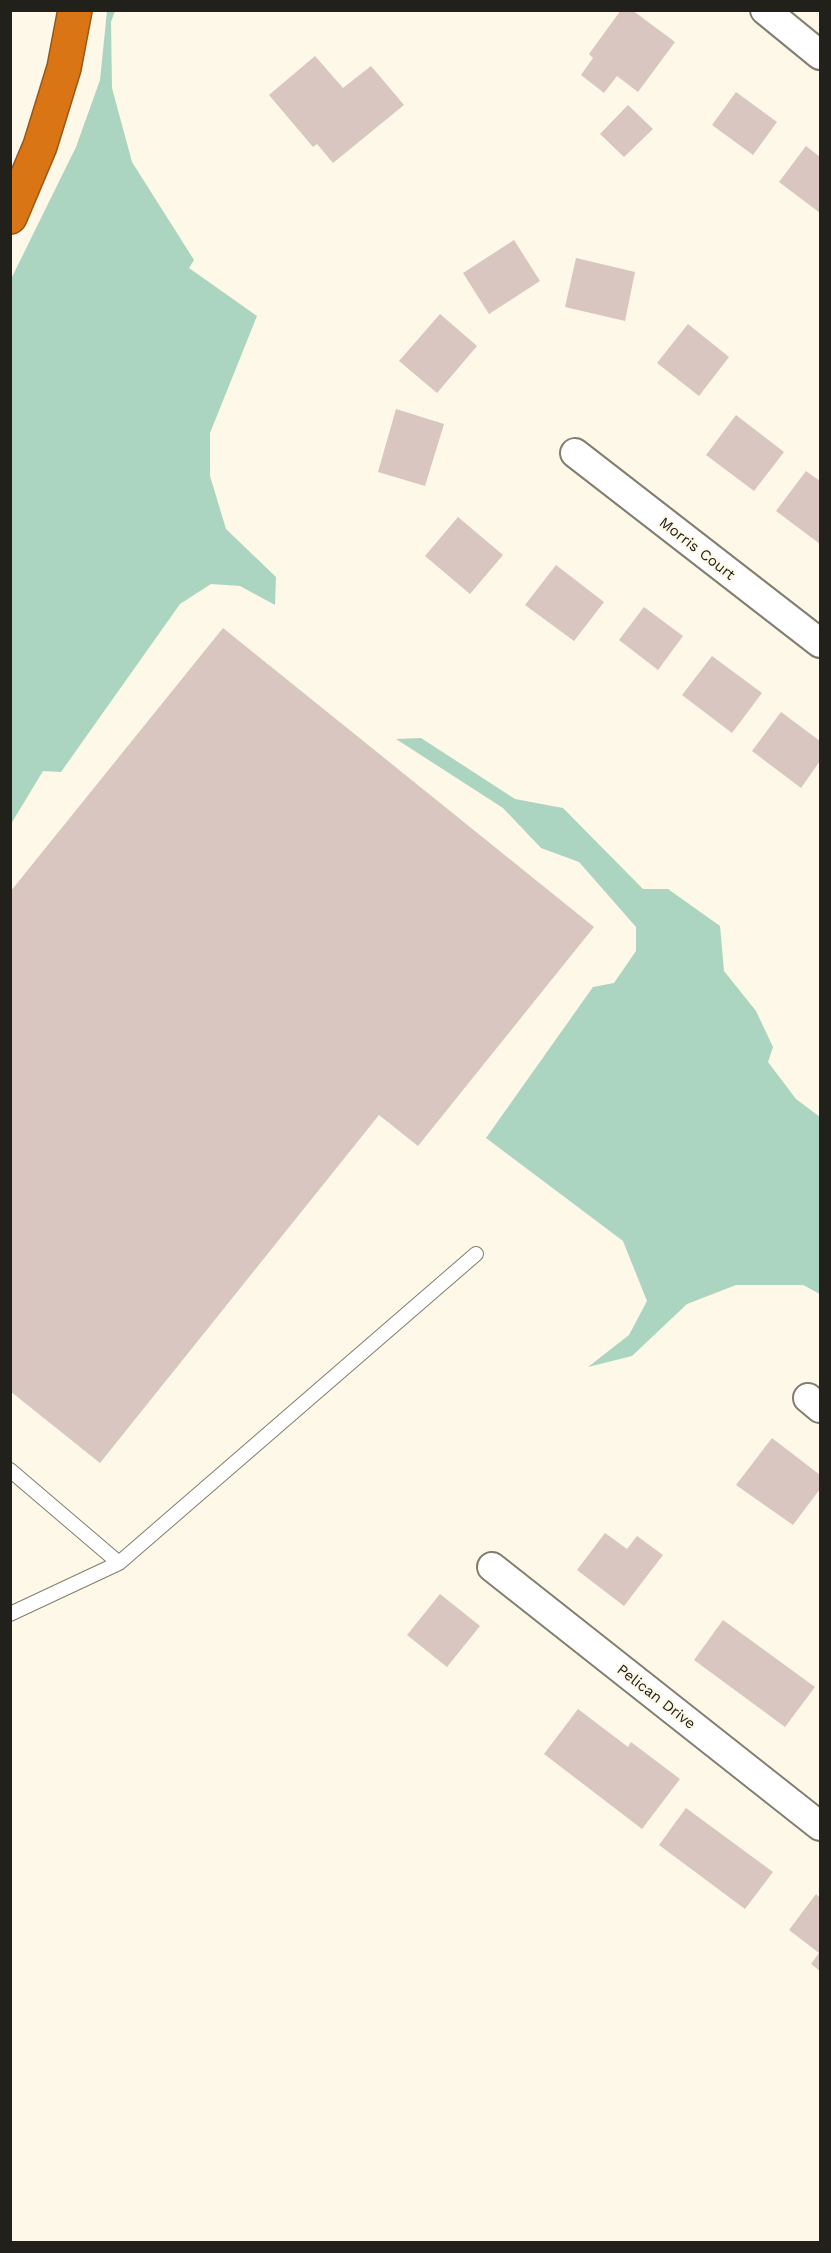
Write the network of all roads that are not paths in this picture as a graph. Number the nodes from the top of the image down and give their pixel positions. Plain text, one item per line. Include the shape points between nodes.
1 (75, 10) edge
2 (765, 10) edge
3 (820, 55) edge
4 (10, 217) edge
5 (575, 453) dead end
6 (820, 643) edge
7 (476, 1254) dead end
8 (10, 1470) edge
9 (119, 1563) junction
10 (492, 1567) dead end
11 (10, 1614) edge
12 (820, 1827) edge

1 - 4 highway via 64,68 40,146
2 - 3 street
5 - 6 street, Morris Court
7 - 9 lane
8 - 9 lane
9 - 11 lane
10 - 12 street, Pelican Drive

